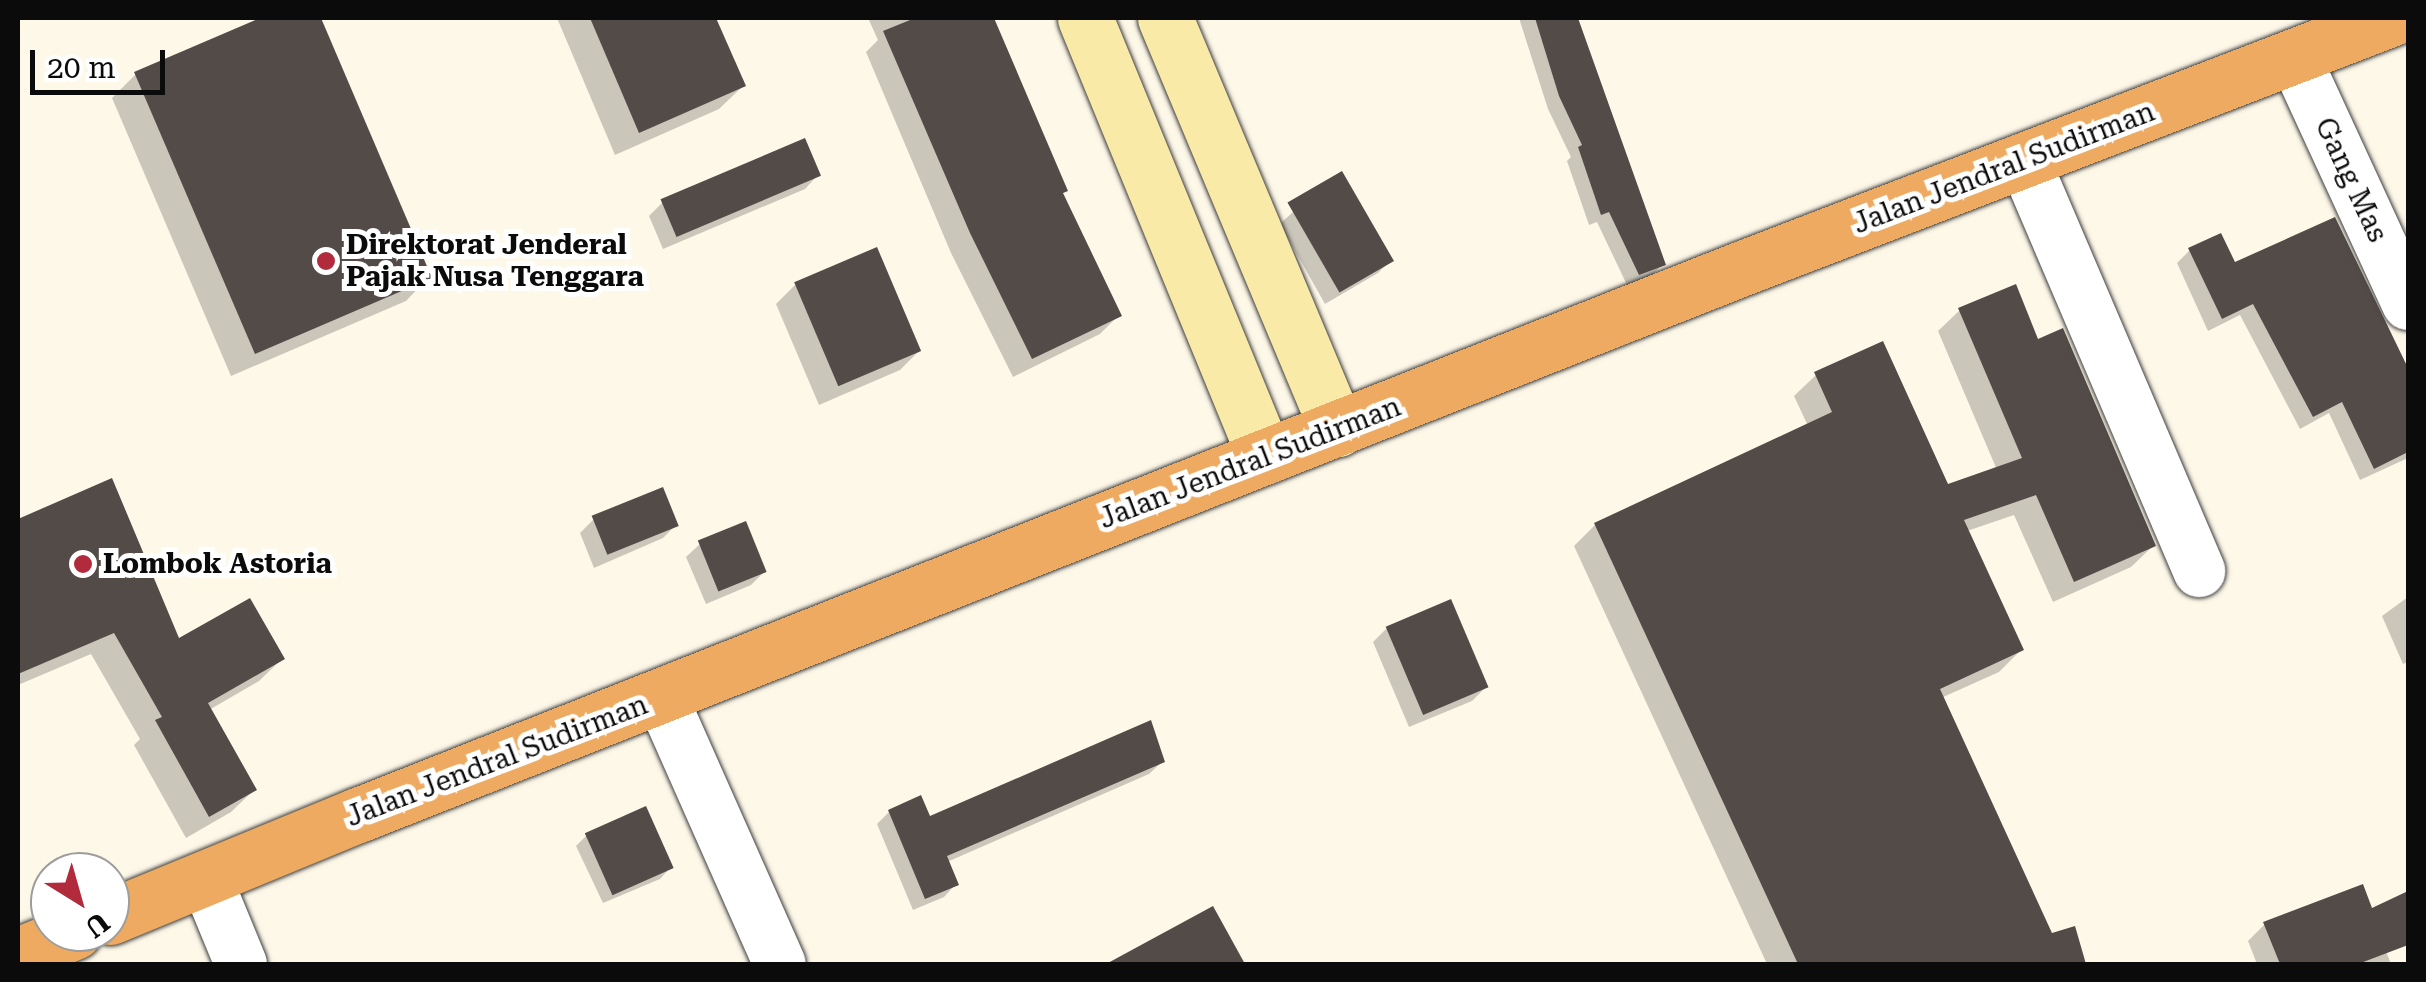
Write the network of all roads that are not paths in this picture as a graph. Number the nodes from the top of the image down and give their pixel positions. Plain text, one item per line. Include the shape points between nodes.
1 (1085, 18) edge
2 (1165, 18) edge
3 (2393, 18) edge
4 (2294, 56) junction
5 (2024, 160) junction
6 (2408, 304) edge
7 (1337, 429) junction
8 (1265, 457) junction
9 (2199, 570) dead end
10 (660, 696) junction
11 (206, 879) junction
12 (130, 909) edge
13 (242, 964) edge
14 (780, 964) edge

1 - 8 main road
2 - 7 main road
3 - 4 highway, Jalan Jendral Sudirman
4 - 5 highway, Jalan Jendral Sudirman
4 - 6 street, Gang Mas
5 - 7 highway, Jalan Jendral Sudirman
5 - 9 street
7 - 8 highway, Jalan Jendral Sudirman
8 - 10 highway, Jalan Jendral Sudirman
10 - 11 highway, Jalan Jendral Sudirman
10 - 14 street
11 - 12 highway, Jalan Jendral Sudirman
11 - 13 street

